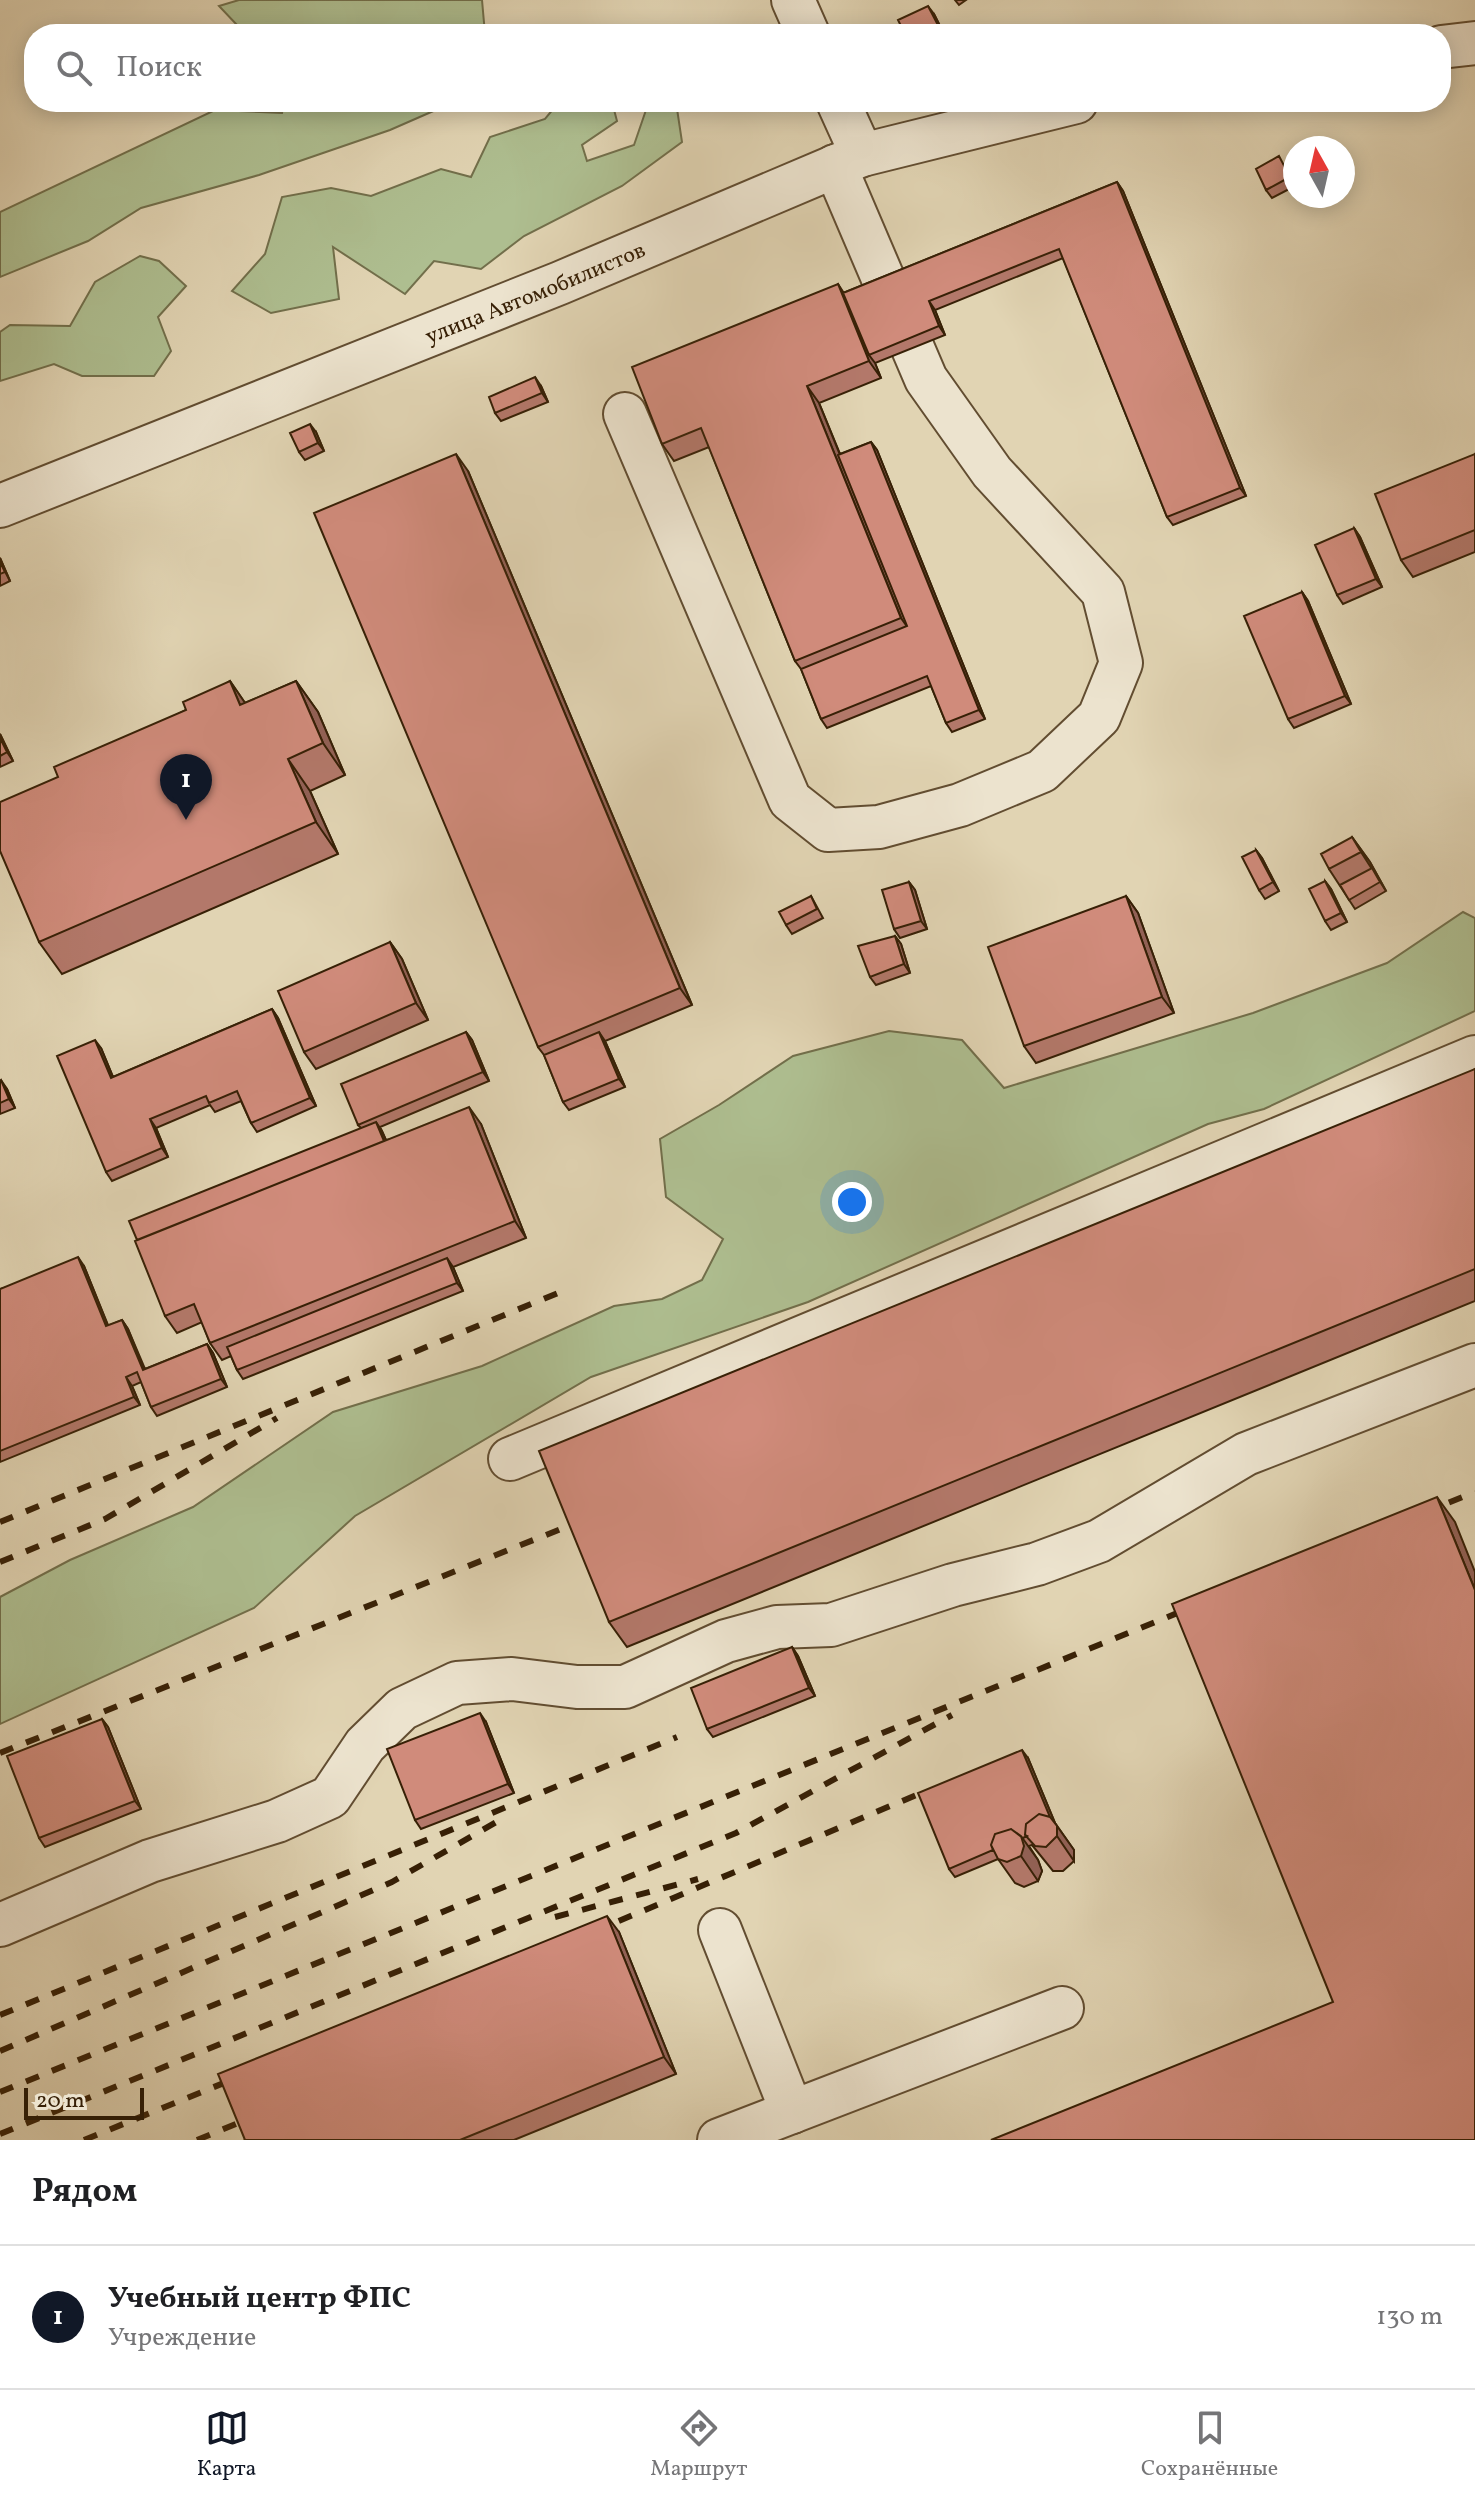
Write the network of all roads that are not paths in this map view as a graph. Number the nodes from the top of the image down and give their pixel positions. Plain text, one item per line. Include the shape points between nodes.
1 (793, 0) edge
2 (804, 24) edge
3 (1475, 43) edge
4 (1451, 46) edge
5 (840, 112) edge
6 (1038, 112) edge
7 (849, 161) junction
8 (625, 414) dead end
9 (0, 506) edge
10 (1475, 1057) edge
11 (1475, 1365) edge
12 (510, 1459) dead end
13 (0, 1925) edge
14 (720, 1930) dead end
15 (1062, 2008) dead end
16 (792, 2112) junction
17 (719, 2140) edge

1 - 2 street
3 - 4 street
5 - 7 street
6 - 7 street, улица Автомобилистов
7 - 8 street via 926,379 992,472 1103,592 1121,663 1099,717 1042,771 1028,777 960,805 879,827 828,830 790,800
7 - 9 street, улица Автомобилистов via 560,283
10 - 12 street
11 - 13 street via 1246,1454 1099,1541 1037,1564 831,1625 777,1627 726,1641 625,1687 512,1679 457,1683 402,1709 365,1745 330,1797 277,1821 150,1861
14 - 16 street
15 - 16 street
16 - 17 street

